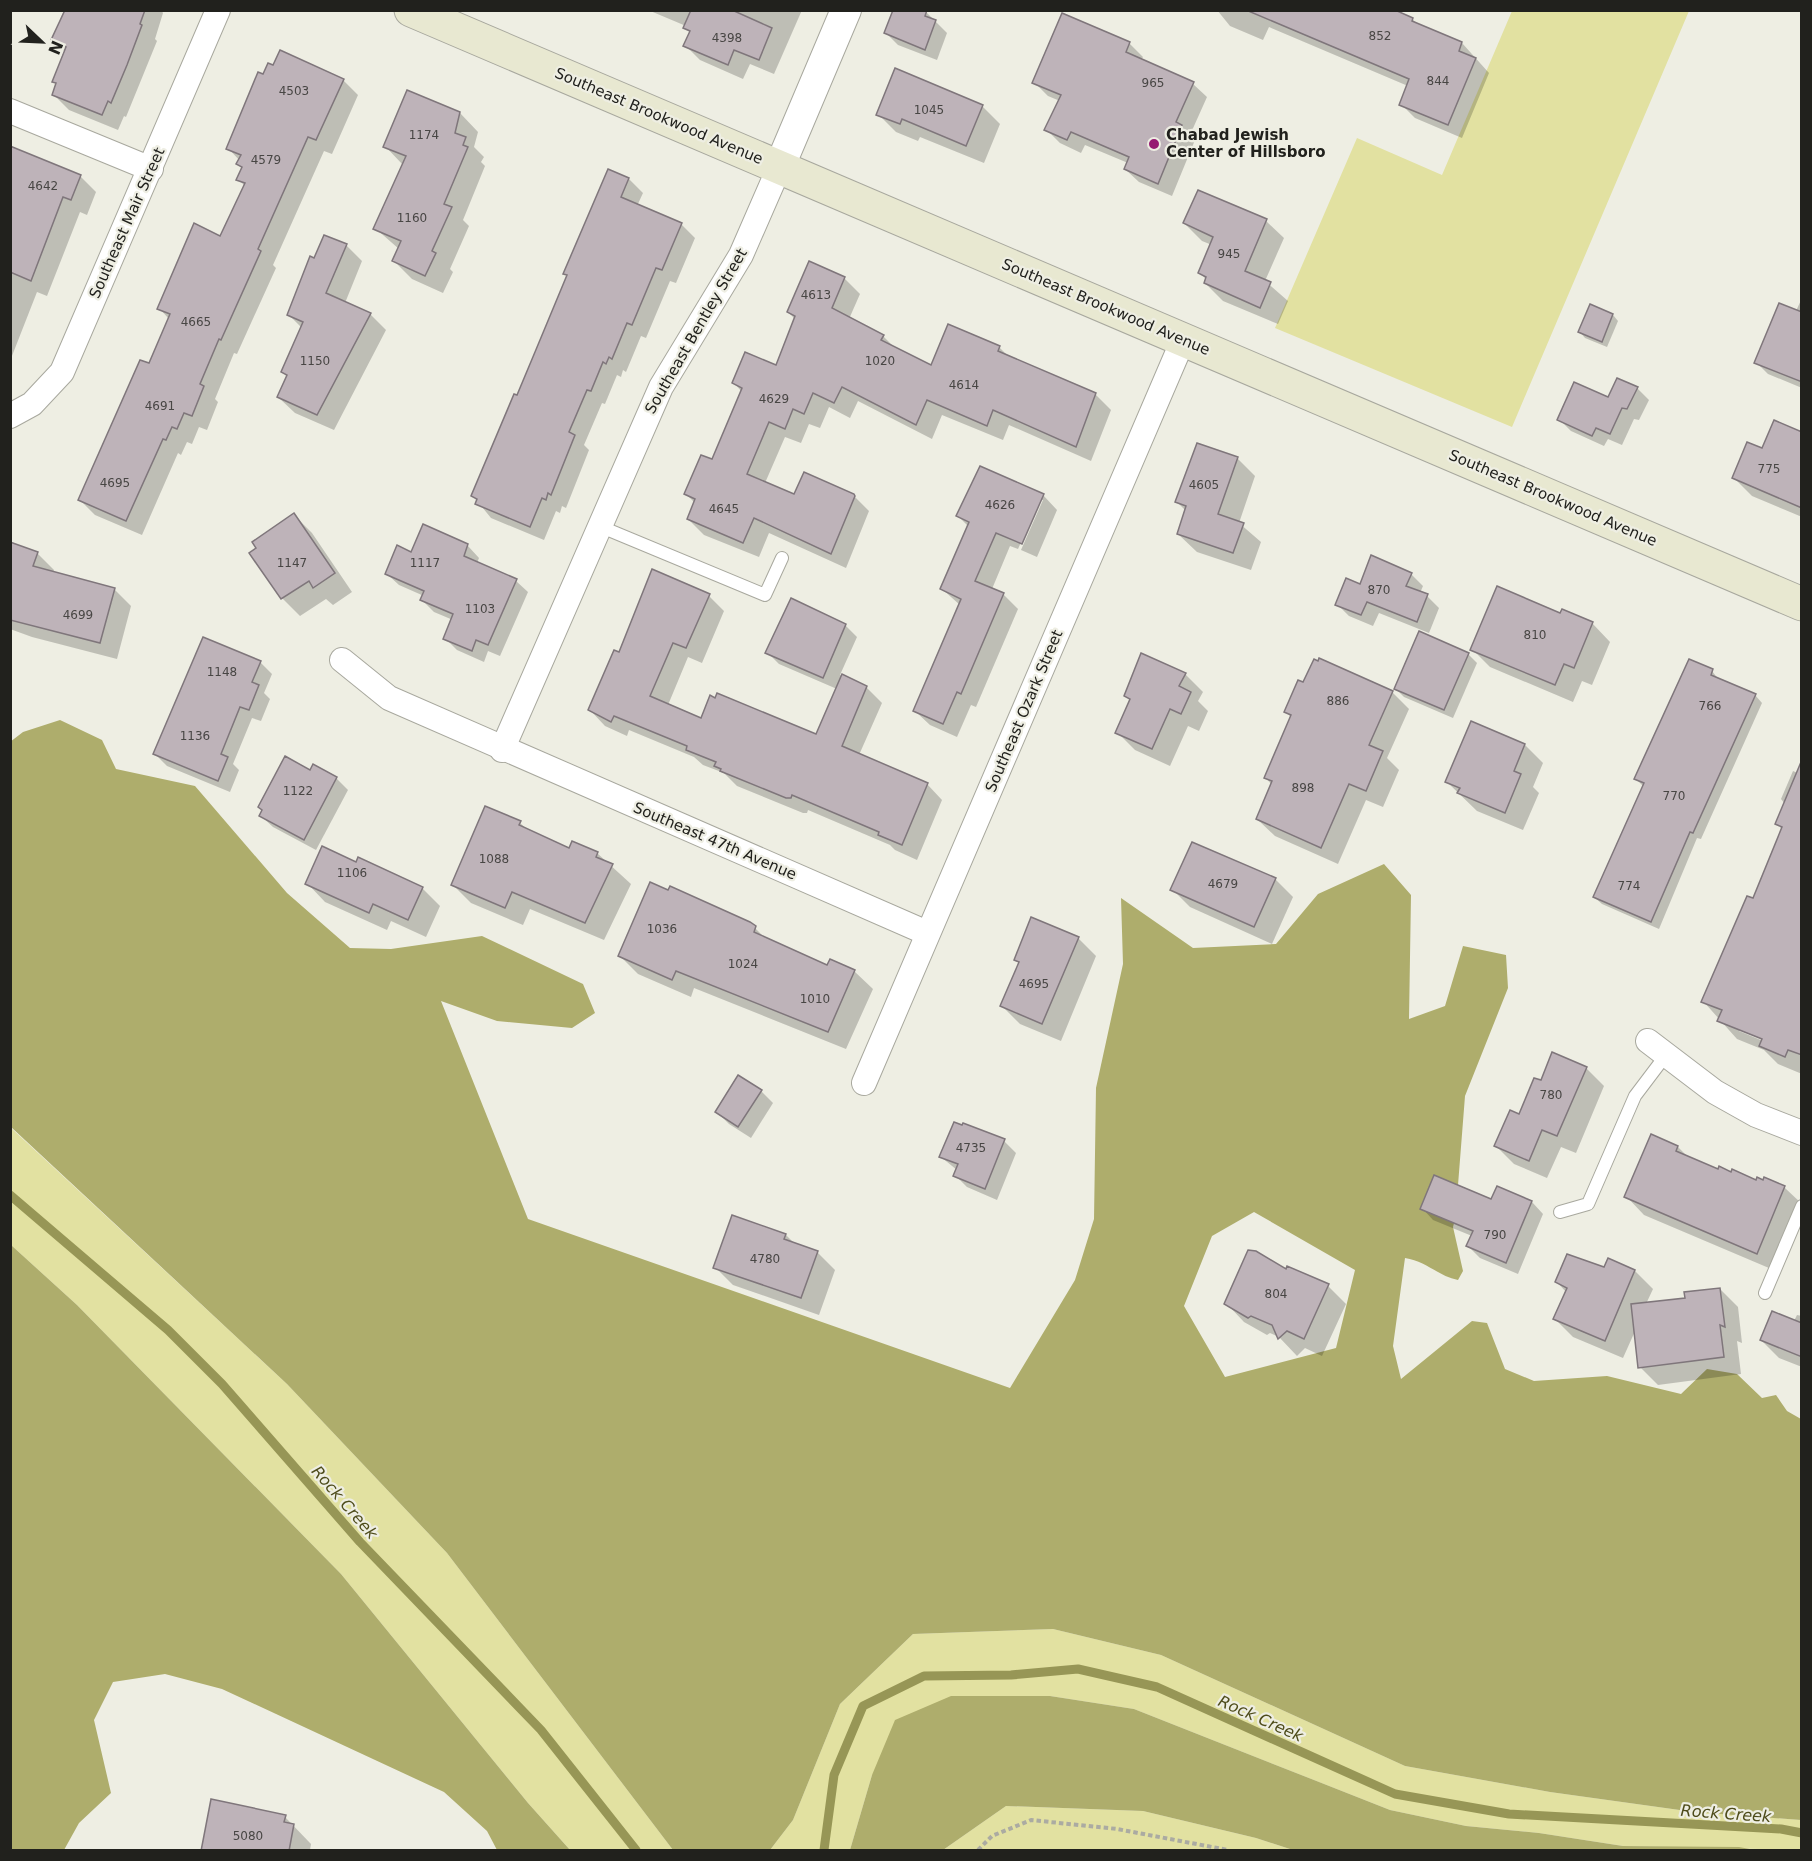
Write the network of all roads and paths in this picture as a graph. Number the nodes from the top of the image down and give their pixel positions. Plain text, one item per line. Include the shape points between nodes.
1 (218, 10) edge
2 (411, 10) edge
3 (846, 10) edge
4 (10, 111) edge
5 (779, 168) junction
6 (151, 169) junction
7 (1183, 340) junction
8 (10, 416) edge
9 (600, 526) junction
10 (782, 558) dead end
11 (1802, 604) edge
12 (342, 660) dead end
13 (502, 750) junction
14 (927, 933) junction
15 (1657, 1048) joint
16 (864, 1083) dead end
17 (1802, 1133) edge
18 (1802, 1206) edge
19 (1560, 1212) dead end
20 (1765, 1293) dead end
21 (978, 1851) edge
22 (1228, 1851) edge

1 - 6 street, Southeast Mair Street
2 - 5 main road, Southeast Brookwood Avenue
3 - 5 street, Southeast Bentley Street
4 - 6 street
5 - 7 main road, Southeast Brookwood Avenue
5 - 9 street, Southeast Bentley Street via 741,255 661,387
6 - 8 street, Southeast Mair Street via 62,372 32,404
7 - 11 main road, Southeast Brookwood Avenue
7 - 14 street, Southeast Ozark Street
9 - 10 lane via 765,596
9 - 13 street, Southeast Bentley Street
12 - 13 street, Southeast 47th Avenue via 389,698
13 - 14 street, Southeast 47th Avenue
14 - 16 street, Southeast Ozark Street
15 - 17 street via 1736,1105
15 - 19 lane via 1588,1204
18 - 20 lane
21 - 22 path via 992,1836 1031,1820 1117,1829

